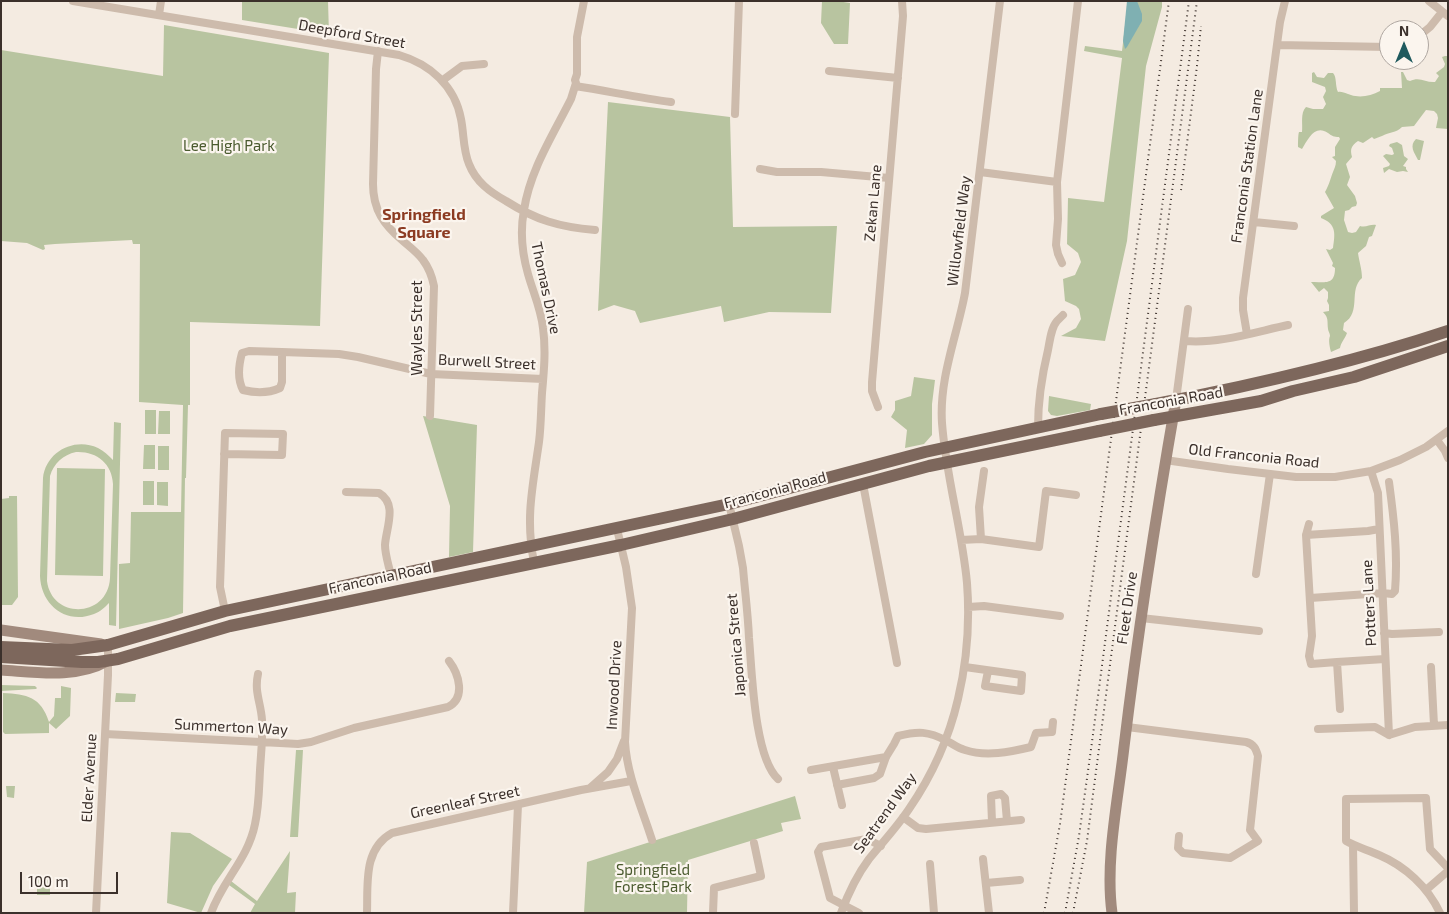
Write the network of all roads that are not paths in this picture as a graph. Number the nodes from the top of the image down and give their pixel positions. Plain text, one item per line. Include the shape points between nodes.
1 (73, 1) edge
2 (161, 1) edge
3 (584, 1) edge
4 (739, 1) edge
5 (902, 1) edge
6 (1000, 1) edge
7 (1078, 1) edge
8 (1285, 1) edge
9 (1429, 1) edge
10 (1445, 14) edge
11 (159, 15) junction
12 (1429, 28) edge
13 (1277, 45) junction
14 (1379, 46) edge
15 (378, 51) junction
16 (484, 64) dead end
17 (829, 71) dead end
18 (898, 78) junction
19 (443, 80) junction
20 (575, 86) junction
21 (671, 102) dead end
22 (736, 114) dead end
23 (760, 169) dead end
24 (980, 172) junction
25 (889, 178) junction
26 (1058, 182) junction
27 (523, 212) junction
28 (1254, 222) junction
29 (1294, 226) dead end
30 (595, 230) dead end
31 (1062, 262) dead end
32 (1188, 309) dead end
33 (1063, 315) dead end
34 (1288, 325) dead end
35 (1448, 331) edge
36 (1247, 334) junction
37 (1185, 341) junction
38 (1448, 346) edge
39 (282, 352) junction
40 (431, 374) junction
41 (543, 379) junction
42 (1176, 400) junction
43 (878, 407) dead end
44 (430, 416) dead end
45 (1173, 416) junction
46 (1038, 427) junction
47 (1448, 431) edge
48 (1437, 440) junction
49 (945, 447) junction
50 (224, 454) junction
51 (1448, 458) edge
52 (1165, 460) junction
53 (948, 462) junction
54 (984, 470) dead end
55 (1371, 471) junction
56 (1270, 474) junction
57 (1389, 482) dead end
58 (863, 484) junction
59 (346, 492) dead end
60 (1076, 495) dead end
61 (729, 504) junction
62 (733, 519) junction
63 (1309, 524) dead end
64 (617, 529) junction
65 (1380, 529) junction
66 (1306, 535) junction
67 (981, 539) junction
68 (961, 540) junction
69 (621, 545) junction
70 (531, 546) junction
71 (534, 562) junction
72 (426, 568) junction
73 (1256, 574) dead end
74 (391, 576) junction
75 (426, 585) junction
76 (1383, 593) junction
77 (1310, 598) junction
78 (968, 608) junction
79 (225, 611) junction
80 (1060, 616) dead end
81 (1141, 618) junction
82 (1, 630) edge
83 (1259, 631) dead end
84 (1439, 632) dead end
85 (1384, 633) junction
86 (108, 645) junction
87 (1, 647) edge
88 (1, 657) edge
89 (1386, 659) junction
90 (108, 660) junction
91 (449, 661) dead end
92 (1337, 662) junction
93 (897, 663) dead end
94 (965, 667) junction
95 (1431, 668) dead end
96 (1, 670) edge
97 (988, 671) junction
98 (258, 674) dead end
99 (1340, 709) dead end
100 (1053, 722) dead end
101 (1434, 725) junction
102 (1448, 725) edge
103 (1127, 728) junction
104 (1318, 729) dead end
105 (105, 734) junction
106 (1389, 735) junction
107 (625, 740) junction
108 (945, 740) junction
109 (261, 742) junction
110 (886, 757) junction
111 (833, 767) junction
112 (811, 770) dead end
113 (778, 779) dead end
114 (631, 781) junction
115 (837, 785) junction
116 (589, 789) junction
117 (842, 804) dead end
118 (518, 805) junction
119 (903, 817) junction
120 (1021, 820) dead end
121 (1007, 821) junction
122 (992, 822) junction
123 (1179, 836) dead end
124 (652, 840) dead end
125 (754, 843) dead end
126 (1350, 843) junction
127 (881, 846) junction
128 (984, 858) dead end
129 (930, 864) dead end
130 (1448, 870) edge
131 (1020, 880) dead end
132 (986, 883) junction
133 (1426, 890) junction
134 (844, 904) junction
135 (96, 913) edge
136 (211, 913) edge
137 (367, 913) edge
138 (513, 913) edge
139 (713, 913) edge
140 (841, 913) edge
141 (859, 913) edge
142 (934, 913) edge
143 (989, 913) edge
144 (1112, 913) edge
145 (1354, 913) edge
146 (1440, 913) edge

1 - 11 street, Deepford Street
2 - 11 street
3 - 20 street, Thomas Drive via 577,38
4 - 22 street
5 - 18 street, Zekan Lane
6 - 24 street, Willowfield Way
7 - 26 street
8 - 13 street, Franconia Station Lane
9 - 10 street
10 - 12 street
11 - 15 street, Deepford Street
13 - 14 street
13 - 28 street, Franconia Station Lane
15 - 19 street, Deepford Street via 415,60
15 - 40 street, Wayles Street via 374,196 385,224 420,256 431,276 434,286
16 - 19 street via 462,66
17 - 18 street
18 - 25 street, Zekan Lane
19 - 27 street, Deepford Street via 458,107 466,154 474,174 490,192
20 - 21 street
20 - 27 street, Thomas Drive via 532,176
23 - 25 street
24 - 26 street
24 - 49 street, Willowfield Way via 964,300 943,387
25 - 43 street, Zekan Lane via 872,382
26 - 31 street via 1056,246
27 - 30 street, Deepford Street via 557,224
27 - 41 street, Thomas Drive via 524,256 543,329
28 - 29 street
28 - 36 street, Franconia Station Lane via 1243,305
32 - 37 street, Fleet Drive
33 - 46 street via 1057,321 1049,343 1040,388
34 - 36 street
35 - 42 main road, Franconia Road via 1354,360
36 - 37 street
37 - 42 street, Fleet Drive
38 - 45 main road, Franconia Road via 1354,377 1261,401
39 - 39 street, Burwell Street via 242,353 240,383 243,390 273,391 280,388
39 - 40 street, Burwell Street via 339,354
40 - 41 street, Burwell Street
40 - 44 street, Wayles Street
41 - 70 street, Thomas Drive via 539,441 530,498
42 - 45 street, Fleet Drive
42 - 46 main road, Franconia Road, bridge
45 - 52 street, Fleet Drive
45 - 53 main road, Franconia Road, bridge
46 - 49 main road, Franconia Road
47 - 48 street, Old Franconia Road
48 - 51 street
48 - 55 street, Old Franconia Road via 1416,453
49 - 53 street, Willowfield Way
49 - 61 main road, Franconia Road
50 - 50 street via 282,455 283,434 225,433
50 - 79 street via 220,587
52 - 56 street, Old Franconia Road
52 - 81 street, Fleet Drive
53 - 58 main road, Franconia Road
53 - 68 street, Seatrend Way
54 - 67 street via 979,507
55 - 56 street, Old Franconia Road via 1335,478
55 - 65 street, Potters Lane via 1377,487
56 - 73 street
57 - 76 street via 1397,555 1395,591
58 - 62 main road, Franconia Road
58 - 93 street
59 - 74 street via 383,496 390,513 385,547
60 - 67 street via 1046,491 1039,547
61 - 62 street, Japonica Street
61 - 64 main road, Franconia Road
62 - 69 main road, Franconia Road
62 - 113 street, Japonica Street via 742,568 758,730 767,765
63 - 66 street
64 - 69 street, Inwood Drive
64 - 70 main road, Franconia Road
65 - 66 street
65 - 76 street, Potters Lane
66 - 77 street
67 - 68 street
68 - 78 street, Seatrend Way
69 - 71 main road, Franconia Road
69 - 107 street, Inwood Drive via 632,608
70 - 71 street, Thomas Drive
70 - 72 main road, Franconia Road
71 - 75 main road, Franconia Road
72 - 74 main road, Franconia Road
72 - 75 main road
74 - 79 main road, Franconia Road
75 - 90 main road, Franconia Road via 230,626
76 - 77 street
76 - 85 street, Potters Lane
77 - 92 street via 1311,664
78 - 80 street via 984,606
78 - 94 street, Seatrend Way
79 - 86 main road, Franconia Road
81 - 83 street
81 - 103 street, Fleet Drive
82 - 86 street, Franconia Road
84 - 85 street
85 - 89 street, Potters Lane
86 - 87 main road, Franconia Road via 72,650
86 - 90 street, Elder Avenue
88 - 90 main road, Franconia Road via 82,662
89 - 92 street
89 - 106 street, Potters Lane
90 - 96 street, Franconia Road via 96,668 72,672
90 - 105 street, Elder Avenue
91 - 109 street, Summerton Way via 456,673 459,694 454,704 448,707 298,744
92 - 99 street
94 - 97 street
94 - 108 street, Seatrend Way
95 - 101 street
97 - 97 street via 985,686 1020,690 1022,675
98 - 109 street
100 - 108 street via 1052,732 1036,733 1031,747 1014,751 978,753 963,750
101 - 102 street
101 - 106 street
103 - 123 street via 1246,742 1255,747 1258,756 1250,830 1258,841 1230,858 1183,853 1178,848
103 - 144 street, Fleet Drive via 1111,852
104 - 106 street via 1375,726
105 - 109 street, Summerton Way
105 - 135 street, Elder Avenue
107 - 114 street, Inwood Drive
107 - 116 street via 608,772
108 - 110 street via 921,732 898,736
108 - 119 street, Seatrend Way via 927,781
109 - 136 street via 258,810 253,833 243,858
110 - 111 street
110 - 115 street via 880,774 874,778
111 - 112 street
111 - 115 street
114 - 116 street, Greenleaf Street
114 - 124 street, Inwood Drive
115 - 117 street
116 - 118 street, Greenleaf Street
118 - 137 street, Greenleaf Street via 407,828 386,837 372,857
118 - 138 street
119 - 122 street via 918,828 926,829
119 - 127 street, Seatrend Way
120 - 121 street
121 - 122 street
121 - 122 street via 1005,798 1001,794 991,796
125 - 139 street via 761,876 714,888
126 - 130 street via 1346,799 1426,798 1430,849
126 - 133 street via 1388,859
126 - 145 street
127 - 134 street, Seatrend Way via 868,861
127 - 134 street via 866,839 821,847 818,852 830,898
128 - 132 street
129 - 142 street
130 - 133 street
131 - 132 street
132 - 143 street
133 - 146 street
134 - 140 street, Seatrend Way
134 - 141 street

